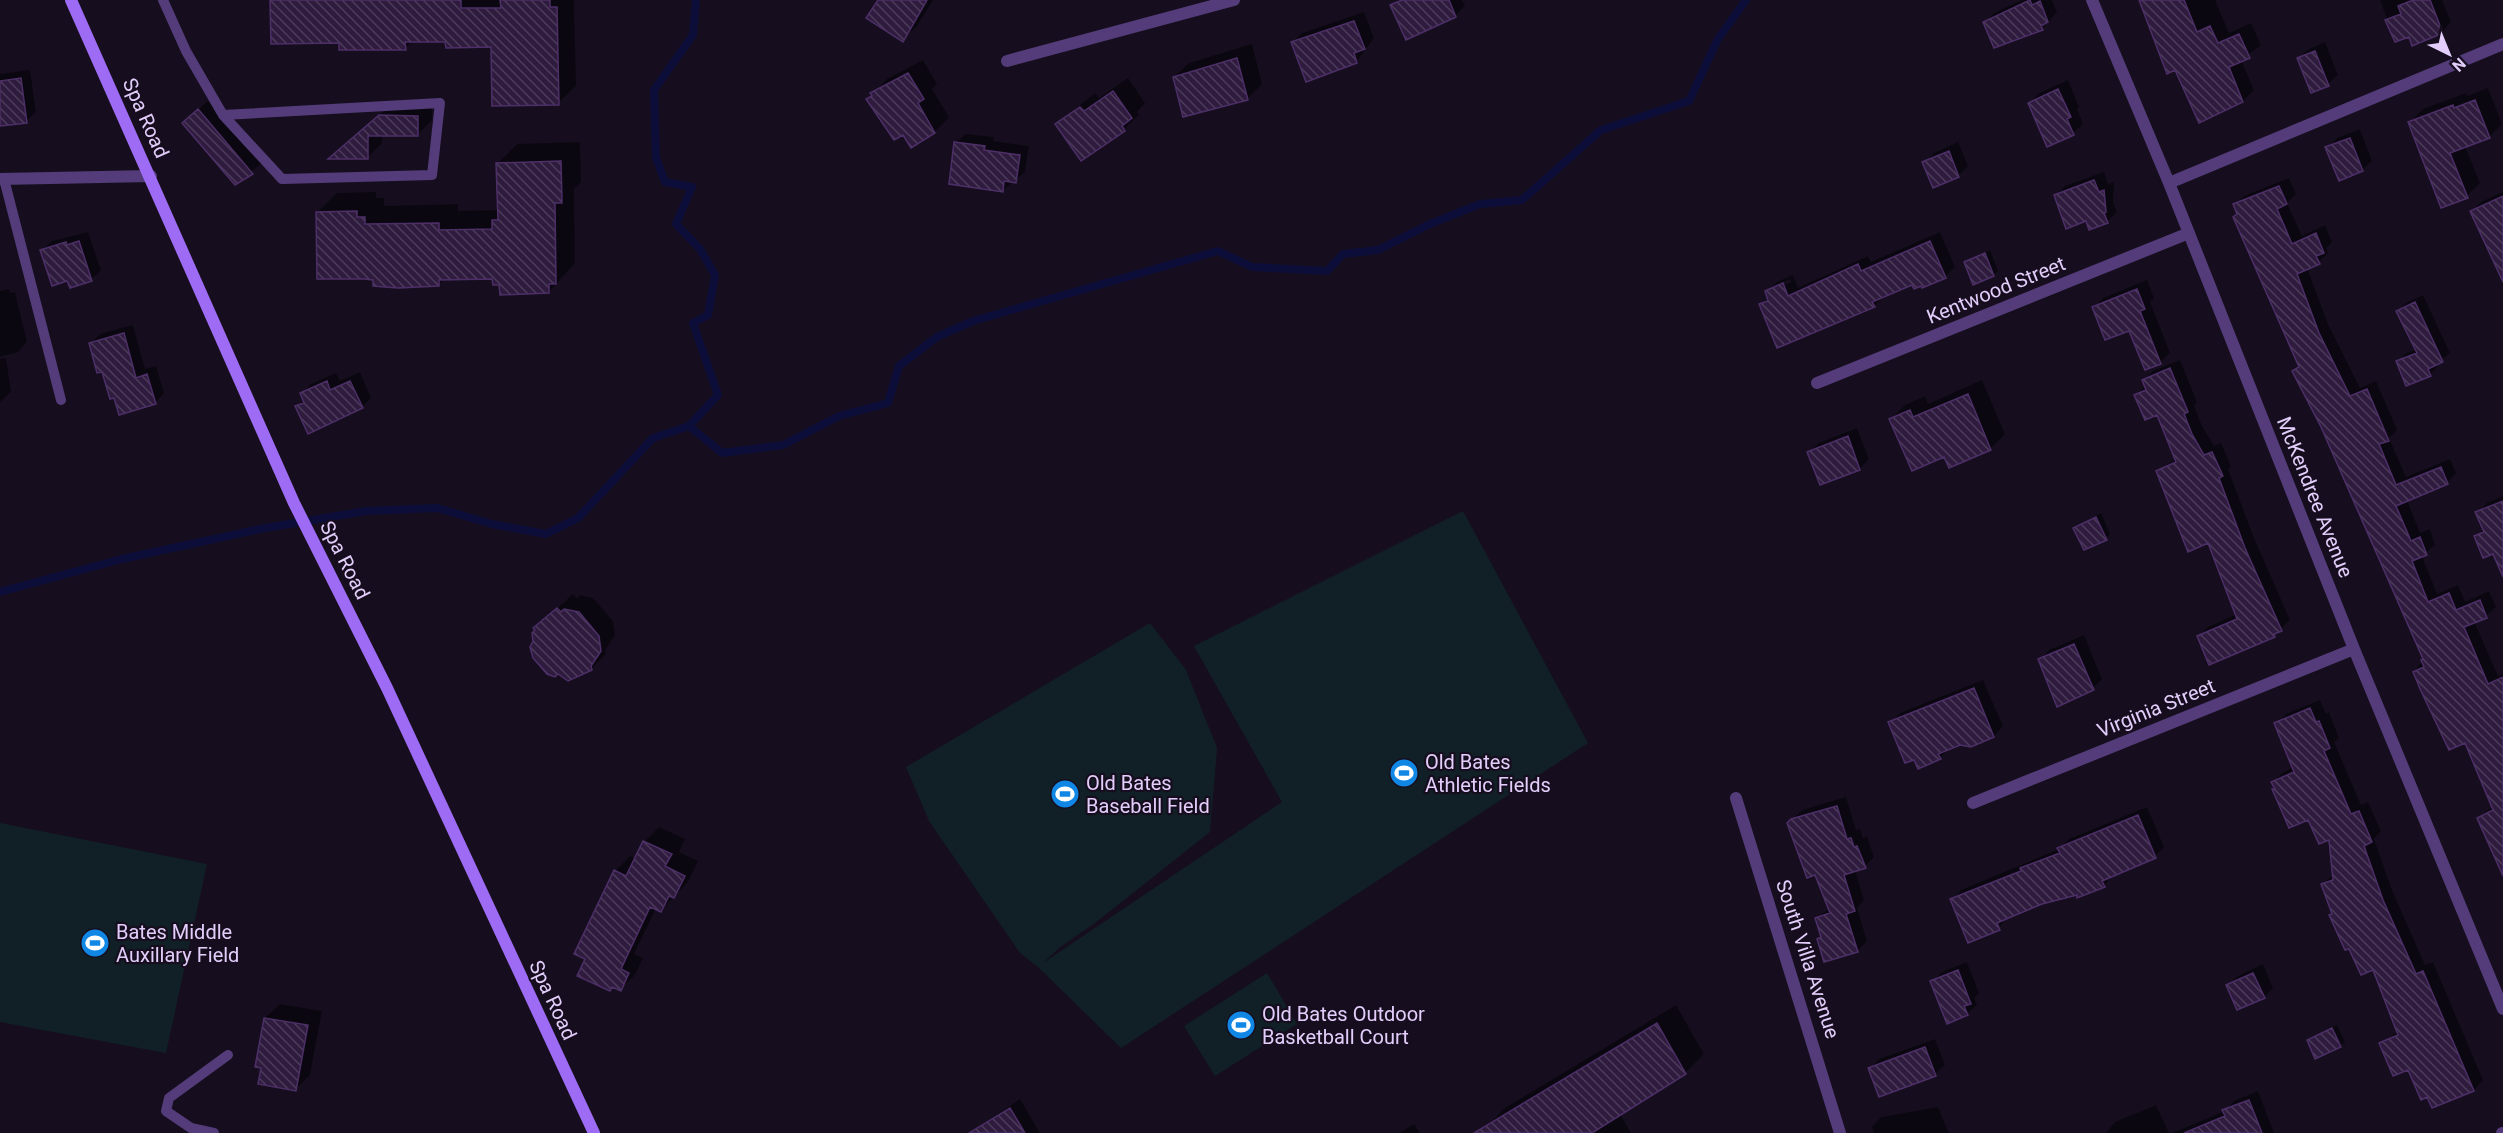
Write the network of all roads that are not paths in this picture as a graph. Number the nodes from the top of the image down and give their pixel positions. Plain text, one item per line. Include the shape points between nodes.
1 (71, 0) edge
2 (163, 0) edge
3 (1234, 0) edge
4 (2092, 0) edge
5 (2503, 44) edge
6 (1007, 61) dead end
7 (223, 115) junction
8 (151, 176) junction
9 (2, 179) edge
10 (2169, 183) junction
11 (2189, 233) junction
12 (1817, 383) dead end
13 (62, 400) dead end
14 (2354, 649) junction
15 (1736, 798) dead end
16 (1973, 803) dead end
17 (2503, 1009) edge
18 (228, 1055) dead end
19 (214, 1133) edge
20 (594, 1133) edge
21 (1840, 1133) edge

1 - 8 main road, Spa Road
2 - 7 lane via 186,51
3 - 6 street
4 - 10 street, McKendree Avenue
5 - 10 street
7 - 7 lane via 282,179 432,175 440,103
8 - 9 street
8 - 20 main road, Spa Road via 294,503 387,688
9 - 13 lane
10 - 11 street, McKendree Avenue
11 - 12 street, Kentwood Street
11 - 14 street, McKendree Avenue
14 - 16 street, Virginia Street
14 - 17 street, McKendree Avenue
15 - 21 street, South Villa Avenue
18 - 19 lane via 169,1098 166,1111 191,1128

